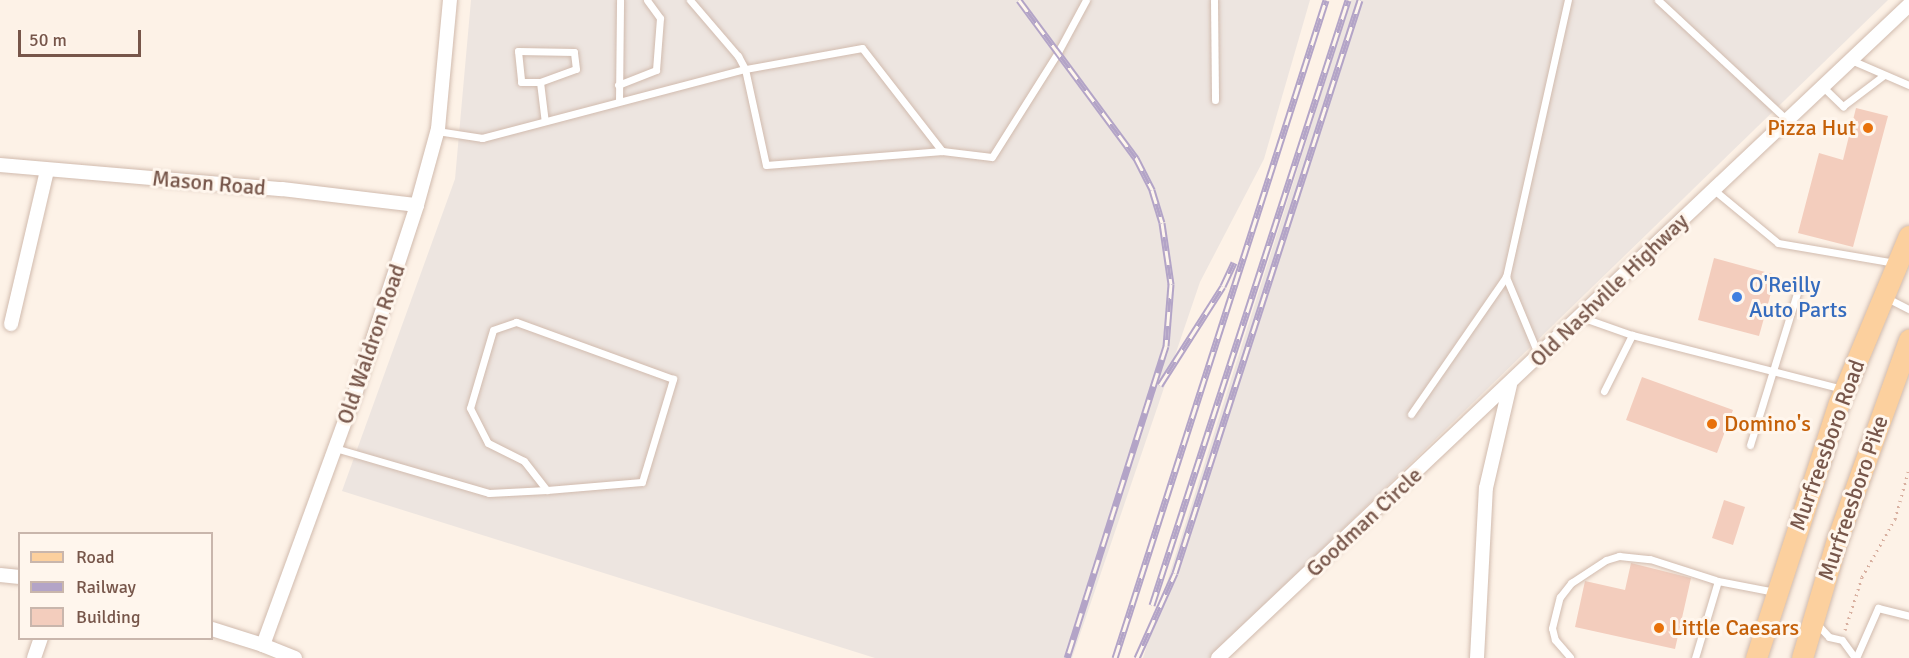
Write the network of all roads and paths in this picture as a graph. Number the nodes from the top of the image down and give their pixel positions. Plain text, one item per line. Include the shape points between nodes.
1 (450, 0) edge
2 (620, 0) edge
3 (647, 0) edge
4 (690, 0) edge
5 (1086, 0) edge
6 (1214, 0) edge
7 (1568, 0) edge
8 (1658, 0) edge
9 (1909, 4) edge
10 (1851, 60) junction
11 (745, 69) junction
12 (1884, 75) junction
13 (540, 82) junction
14 (618, 85) junction
15 (1909, 85) edge
16 (1823, 87) junction
17 (1215, 100) dead end
18 (619, 102) junction
19 (545, 120) junction
20 (1787, 120) junction
21 (437, 131) junction
22 (942, 151) junction
23 (0, 165) edge
24 (48, 171) junction
25 (1714, 190) junction
26 (417, 205) junction
27 (1909, 236) edge
28 (1897, 263) junction
29 (1506, 277) junction
30 (1798, 290) dead end
31 (1883, 296) junction
32 (1909, 309) edge
33 (1581, 317) junction
34 (11, 324) dead end
35 (1632, 335) junction
36 (1909, 340) edge
37 (1539, 357) junction
38 (1776, 371) junction
39 (1510, 385) junction
40 (1845, 389) junction
41 (1604, 391) dead end
42 (1411, 414) dead end
43 (1750, 445) dead end
44 (335, 448) junction
45 (1909, 469) edge
46 (547, 490) junction
47 (0, 575) edge
48 (18, 577) edge
49 (1718, 581) junction
50 (1775, 592) junction
51 (1909, 616) edge
52 (1813, 620) junction
53 (213, 629) edge
54 (1844, 634) dead end
55 (40, 640) edge
56 (263, 645) junction
57 (34, 658) edge
58 (295, 658) edge
59 (1218, 658) edge
60 (1477, 658) edge
61 (1572, 658) edge
62 (1695, 658) edge
63 (1756, 658) edge
64 (1802, 658) edge
65 (1856, 658) edge

1 - 21 street, Old Waldron Road
2 - 14 lane
3 - 14 lane via 660,18 656,70
4 - 11 lane
5 - 22 lane via 992,157
6 - 17 lane
7 - 29 lane
8 - 20 lane
9 - 10 street, Old Nashville Highway
10 - 12 lane
10 - 16 street, Old Nashville Highway
11 - 18 lane
11 - 22 lane via 862,48
11 - 22 lane via 766,165
12 - 15 lane
12 - 16 lane via 1843,106
13 - 13 lane via 576,69 574,52 518,51 520,82
13 - 19 lane
14 - 18 lane
16 - 20 street, Old Nashville Highway
18 - 19 lane
19 - 21 lane via 482,138
20 - 25 street, Old Nashville Highway
21 - 26 street, Old Waldron Road
23 - 24 street, Mason Road
24 - 26 street, Mason Road via 282,189
24 - 34 street
25 - 28 lane via 1778,243
25 - 33 street, Old Nashville Highway
26 - 44 street, Old Waldron Road
27 - 28 main road, Murfreesboro Road
28 - 31 main road, Murfreesboro Road
29 - 37 lane
29 - 42 lane
30 - 38 lane
31 - 32 lane
31 - 40 main road, Murfreesboro Road
33 - 35 lane
33 - 37 street, Old Nashville Highway
35 - 38 lane
35 - 41 lane
36 - 52 main road, Murfreesboro Pike via 1837,540
37 - 39 street, Old Nashville Highway
38 - 40 lane
38 - 43 lane
39 - 59 street, Goodman Circle
39 - 60 street, Old Nashville Highway via 1486,489
40 - 50 main road, Murfreesboro Road
44 - 46 lane via 489,493
44 - 56 street, Old Waldron Road
45 - 54 path via 1895,519 1862,577
46 - 46 lane via 642,482 673,379 516,322 493,330 470,408 488,443 524,461
47 - 48 street
49 - 50 lane
49 - 61 lane via 1650,559 1619,556 1606,560 1571,582 1560,597 1552,628 1555,640
49 - 62 lane
50 - 63 main road, Murfreesboro Road
51 - 65 lane via 1878,608
52 - 64 main road, Murfreesboro Pike
52 - 65 lane via 1829,637 1842,640
53 - 56 street
55 - 57 street
56 - 58 street

